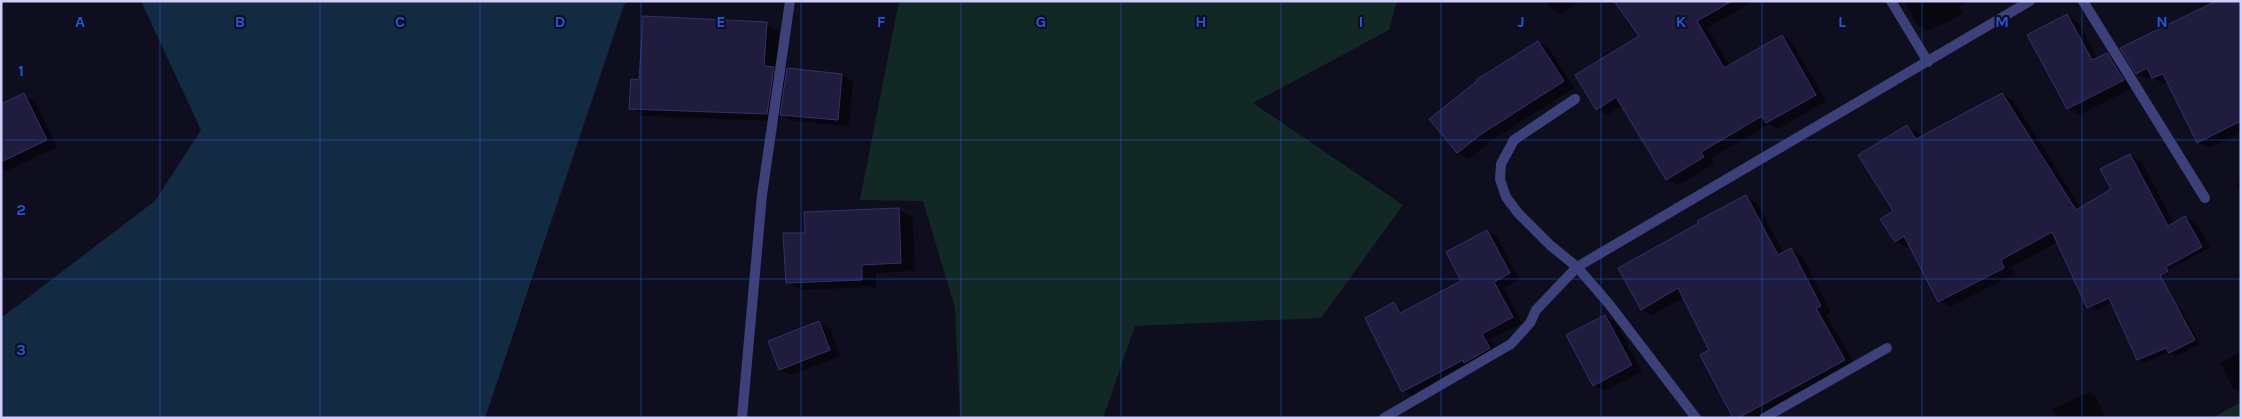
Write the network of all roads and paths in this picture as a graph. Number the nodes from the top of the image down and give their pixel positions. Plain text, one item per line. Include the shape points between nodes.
1 (790, 1) edge
2 (1892, 1) edge
3 (2030, 1) edge
4 (2083, 1) edge
5 (1928, 62) junction
6 (1575, 100) dead end
7 (2205, 198) dead end
8 (1577, 267) junction
9 (1887, 348) dead end
10 (742, 418) edge
11 (1384, 418) edge
12 (1696, 418) edge
13 (1764, 418) edge

1 - 10 street via 762,195
2 - 5 street
3 - 5 street
4 - 7 street
5 - 8 street
6 - 8 street via 1514,140 1501,164 1500,179 1506,197 1518,213
8 - 11 street via 1536,310 1530,323 1510,344
8 - 12 street
9 - 13 street

